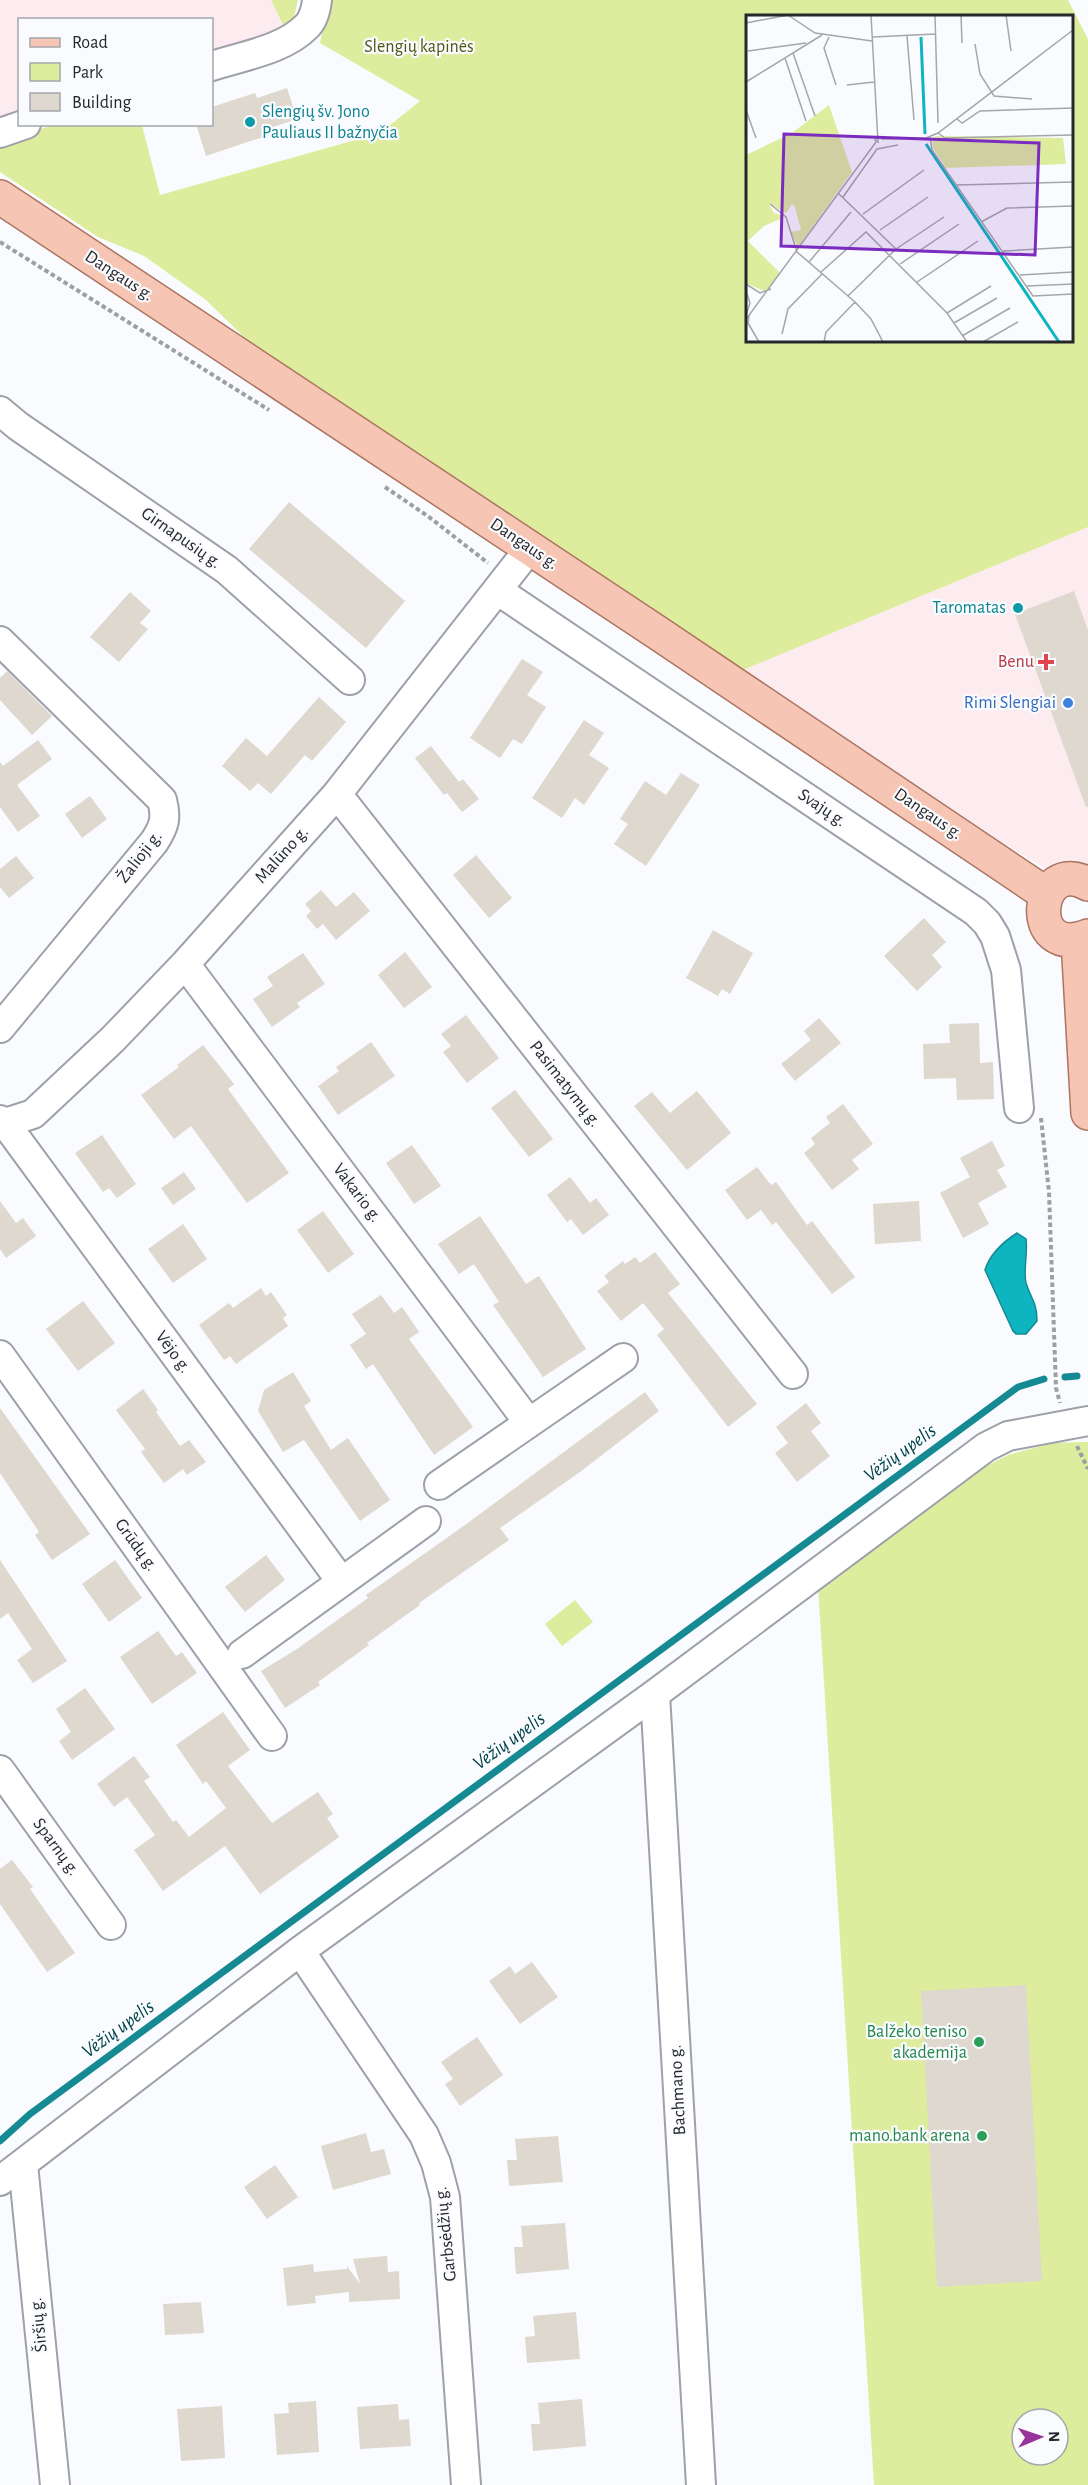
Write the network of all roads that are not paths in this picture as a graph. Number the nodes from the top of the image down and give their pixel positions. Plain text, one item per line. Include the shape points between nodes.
1 (317, 0) edge
2 (213, 66) edge
3 (20, 126) edge
4 (0, 133) edge
5 (0, 197) edge
6 (0, 411) edge
7 (530, 548) junction
8 (502, 584) junction
9 (0, 641) edge
10 (350, 680) dead end
11 (337, 794) junction
12 (1088, 884) edge
13 (1046, 894) junction
14 (1083, 938) edge
15 (184, 964) junction
16 (0, 1028) edge
17 (1029, 1109) road end
18 (1088, 1113) edge
19 (2, 1121) edge
20 (0, 1355) edge
21 (623, 1358) dead end
22 (793, 1374) dead end
23 (529, 1423) junction
24 (1078, 1423) edge
25 (439, 1485) dead end
26 (426, 1521) dead end
27 (341, 1581) junction
28 (242, 1654) dead end
29 (655, 1694) junction
30 (272, 1736) dead end
31 (0, 1770) edge
32 (111, 1925) dead end
33 (300, 1951) junction
34 (23, 2164) junction
35 (0, 2181) edge
36 (55, 2485) edge
37 (466, 2485) edge
38 (701, 2485) edge

1 - 2 street via 307,26 281,44
3 - 4 street
5 - 7 main road, Dangaus g.
6 - 10 street, Girnapusių g. via 227,570
7 - 8 street, Malūno g.
7 - 13 main road, Dangaus g.
8 - 11 street, Malūno g.
8 - 17 street, Svajų g. via 976,912 995,936 1006,970
9 - 16 street, Žalioji g. via 162,800 166,813 154,842
11 - 15 street, Malūno g.
11 - 22 street, Pasimatymų g.
12 - 13 main road via 1063,880
13 - 14 main road via 1042,905 1047,927 1066,940
14 - 18 main road
15 - 19 street, Malūno g. via 113,1039 33,1114
15 - 23 street, Vakario g.
19 - 27 street, Vėjo g.
20 - 30 street, Grūdų g.
21 - 23 street
23 - 25 street
24 - 29 street via 1008,1436 986,1448
26 - 27 street
27 - 28 street
29 - 33 street
29 - 38 street, Bachmano g.
31 - 32 street, Sparnų g.
33 - 34 street
33 - 37 street, Garbsėdžių g. via 424,2135 436,2163 445,2197
34 - 35 street
34 - 36 street, Širšių g.

